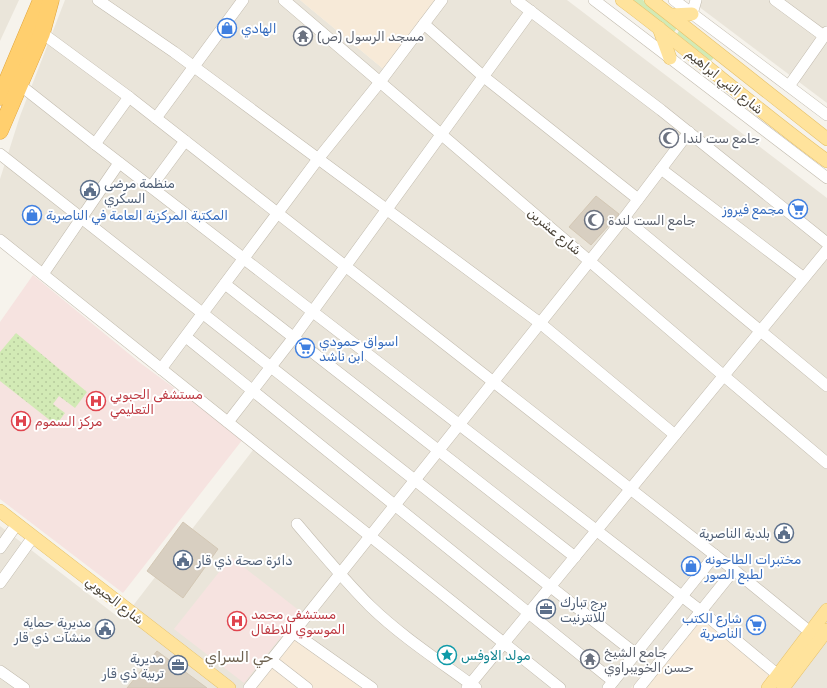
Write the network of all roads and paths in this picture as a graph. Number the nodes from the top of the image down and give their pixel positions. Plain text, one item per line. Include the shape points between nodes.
1 (33, 0) edge
2 (41, 0) edge
3 (51, 0) edge
4 (60, 0) edge
5 (98, 0) edge
6 (243, 0) edge
7 (284, 0) edge
8 (442, 0) edge
9 (516, 0) edge
10 (594, 0) edge
11 (622, 0) edge
12 (652, 0) edge
13 (674, 0) edge
14 (696, 0) edge
15 (778, 1) edge
16 (531, 11) junction
17 (692, 14) junction
18 (671, 15) junction
19 (424, 24) junction
20 (659, 28) junction
21 (42, 31) junction
22 (826, 34) edge
23 (18, 56) junction
24 (670, 58) junction
25 (194, 67) junction
26 (484, 77) junction
27 (380, 82) junction
28 (20, 85) junction
29 (789, 86) junction
30 (1, 90) edge
31 (129, 97) junction
32 (827, 115) edge
33 (156, 118) junction
34 (0, 131) edge
35 (689, 132) junction
36 (441, 134) junction
37 (827, 138) edge
38 (185, 141) junction
39 (95, 144) junction
40 (0, 154) edge
41 (318, 159) junction
42 (827, 162) edge
43 (119, 163) junction
44 (661, 168) junction
45 (827, 178) edge
46 (152, 187) junction
47 (638, 199) junction
48 (387, 210) junction
49 (277, 213) junction
50 (624, 218) junction
51 (82, 219) junction
52 (0, 240) edge
53 (827, 244) edge
54 (827, 250) edge
55 (244, 258) junction
56 (590, 261) junction
57 (345, 266) junction
58 (43, 274) junction
59 (804, 278) junction
60 (225, 284) junction
61 (312, 311) junction
62 (203, 314) junction
63 (540, 323) junction
64 (760, 331) junction
65 (186, 337) junction
66 (294, 337) junction
67 (271, 368) junction
68 (162, 369) junction
69 (724, 376) junction
70 (493, 382) junction
71 (827, 386) edge
72 (253, 391) junction
73 (228, 422) junction
74 (459, 424) junction
75 (675, 435) junction
76 (439, 450) junction
77 (827, 463) edge
78 (415, 480) junction
79 (631, 489) junction
80 (395, 505) junction
81 (0, 511) edge
82 (0, 522) edge
83 (297, 524) dead end
84 (14, 528) junction
85 (597, 530) junction
86 (370, 536) junction
87 (30, 540) junction
88 (0, 548) edge
89 (715, 555) junction
90 (575, 557) junction
91 (734, 570) junction
92 (340, 574) junction
93 (0, 584) edge
94 (551, 587) junction
95 (682, 596) junction
96 (827, 610) edge
97 (701, 611) junction
98 (529, 613) junction
99 (827, 630) edge
100 (293, 632) junction
101 (810, 632) junction
102 (504, 644) junction
103 (636, 654) junction
104 (271, 660) junction
105 (0, 671) edge
106 (785, 683) edge
107 (611, 685) edge
108 (472, 687) edge
109 (24, 688) edge
110 (216, 688) edge
111 (229, 688) edge
112 (249, 688) edge
113 (307, 688) edge
114 (372, 688) edge
115 (560, 688) edge
116 (639, 688) edge
117 (768, 688) edge

1 - 23 highway
2 - 23 highway
3 - 21 highway
4 - 21 highway
5 - 25 street
6 - 25 street
7 - 27 street, شارع عشرين
8 - 19 street
9 - 16 street
10 - 24 street
11 - 20 main road, شارع النبي ابراهيم
12 - 18 main road, شارع النبي ابراهيم
13 - 17 street
14 - 17 street
15 - 22 street
16 - 26 street
16 - 35 street
17 - 18 main road
17 - 29 street
18 - 37 main road, شارع النبي ابراهيم
19 - 26 street
19 - 27 street
20 - 24 main road
20 - 42 main road, شارع النبي ابراهيم
21 - 28 highway
21 - 31 street
22 - 29 street
23 - 30 highway
24 - 45 street
25 - 33 street
25 - 41 street
26 - 36 street
26 - 47 street
27 - 36 street, شارع عشرين
27 - 41 street
28 - 34 highway
28 - 39 street
29 - 32 street
31 - 33 street
31 - 39 street
33 - 38 street
35 - 44 street
35 - 53 street
36 - 48 street
36 - 56 street, شارع عشرين
38 - 46 street
38 - 49 street
39 - 43 street
40 - 51 street
41 - 48 street
41 - 49 street
43 - 46 street
43 - 51 street
44 - 47 street
44 - 59 street
46 - 55 street
47 - 50 street
48 - 57 street
48 - 63 street
49 - 55 street
49 - 57 street
50 - 56 street
50 - 64 street
51 - 58 street
51 - 62 street
52 - 58 street
54 - 59 street
55 - 60 street
55 - 61 street
56 - 63 street
56 - 69 street, شارع عشرين
57 - 61 street
57 - 70 street
58 - 68 street
59 - 64 street
60 - 62 street
60 - 66 street
61 - 66 street
61 - 74 street
62 - 65 street
62 - 67 street
63 - 70 street
63 - 75 street
64 - 69 street
64 - 71 street
65 - 68 street
65 - 72 street
66 - 67 street
66 - 76 street
67 - 72 street
67 - 78 street
68 - 73 street
69 - 75 street
69 - 77 street, شارع عشرين
70 - 74 street
70 - 79 street
72 - 73 street
72 - 80 street
73 - 86 street
74 - 76 street
74 - 85 street
75 - 79 street
76 - 78 street
76 - 90 street
78 - 80 street
78 - 94 street
79 - 85 street
79 - 89 street
80 - 86 street
80 - 98 street
81 - 84 main road, شارع الحبوبي
82 - 84 main road, شارع الحبوبي
83 - 92 street
84 - 87 main road, شارع الحبوبي
84 - 88 street
85 - 90 street
85 - 95 street
86 - 92 street
86 - 102 street
87 - 93 street
87 - 110 main road, شارع الحبوبي
87 - 111 main road, شارع الحبوبي
89 - 91 street
89 - 95 street
90 - 94 street
91 - 97 street
91 - 101 street
92 - 100 street
92 - 108 street via 371,607
94 - 98 street
94 - 103 street
95 - 97 street
95 - 103 street
96 - 101 main road
97 - 106 street
97 - 116 street
98 - 102 street
98 - 107 street
99 - 106 main road
100 - 104 street
100 - 114 street
101 - 106 main road
102 - 108 street
102 - 115 street
103 - 107 street
104 - 112 street
104 - 113 street
105 - 109 street
106 - 117 main road

